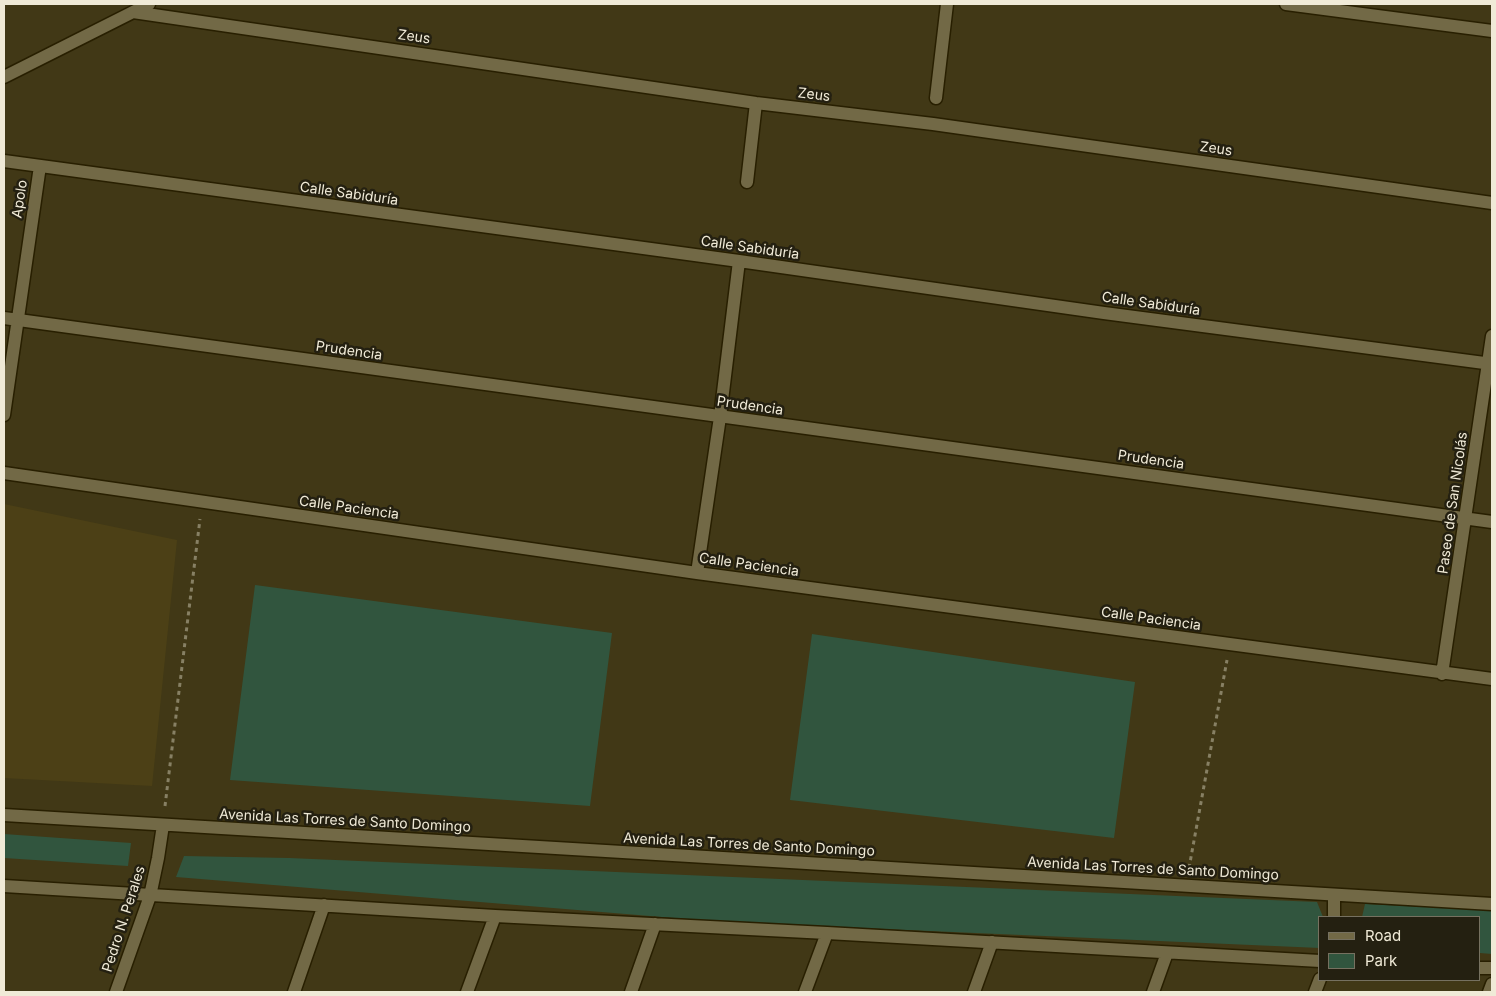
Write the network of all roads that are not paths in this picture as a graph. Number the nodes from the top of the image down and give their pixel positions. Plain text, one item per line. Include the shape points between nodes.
1 (149, 4) edge
2 (947, 4) edge
3 (1286, 4) edge
4 (133, 12) junction
5 (1492, 31) edge
6 (4, 77) edge
7 (936, 98) dead end
8 (756, 103) junction
9 (4, 162) edge
10 (40, 166) junction
11 (747, 182) dead end
12 (1492, 203) edge
13 (739, 261) junction
14 (4, 318) edge
15 (17, 320) junction
16 (1492, 336) edge
17 (1490, 363) edge
18 (4, 415) edge
19 (720, 417) junction
20 (4, 473) edge
21 (1466, 518) junction
22 (1492, 522) edge
23 (696, 573) junction
24 (1442, 674) junction
25 (1492, 679) edge
26 (4, 815) edge
27 (163, 825) junction
28 (4, 886) edge
29 (1334, 895) junction
30 (150, 896) junction
31 (1492, 904) edge
32 (324, 905) junction
33 (495, 916) junction
34 (1334, 916) edge
35 (655, 924) junction
36 (827, 933) junction
37 (992, 942) junction
38 (1167, 953) junction
39 (1318, 961) edge
40 (1492, 984) edge
41 (116, 992) edge
42 (294, 992) edge
43 (467, 992) edge
44 (631, 992) edge
45 (805, 992) edge
46 (974, 992) edge
47 (1153, 992) edge
48 (1489, 992) edge

1 - 4 street
2 - 7 street
3 - 5 street
4 - 6 street
4 - 8 street, Zeus
8 - 11 street
8 - 12 street, Zeus via 933,124
9 - 10 street, Calle Sabiduría
10 - 13 street, Calle Sabiduría
10 - 15 street, Apolo
13 - 17 street, Calle Sabiduría
13 - 19 street
14 - 15 street, Prudencia
15 - 18 street, Apolo
15 - 19 street, Prudencia
16 - 17 street, Paseo de San Nicolás
17 - 21 street, Paseo de San Nicolás
19 - 21 street, Prudencia
19 - 23 street
20 - 23 street, Calle Paciencia
21 - 22 street, Prudencia
21 - 24 street, Paseo de San Nicolás
23 - 24 street, Calle Paciencia
24 - 25 street, Calle Paciencia
26 - 27 street, Avenida Las Torres de Santo Domingo
27 - 29 street, Avenida Las Torres de Santo Domingo
27 - 30 street, Pedro N. Perales
28 - 30 street
29 - 31 street, Avenida Las Torres de Santo Domingo
29 - 34 street
30 - 32 street
30 - 41 street, Pedro N. Perales
32 - 33 street
32 - 42 street
33 - 35 street
33 - 43 street
35 - 36 street
35 - 44 street
36 - 37 street
36 - 45 street
37 - 38 street
37 - 46 street
38 - 39 street
38 - 47 street
40 - 48 street

